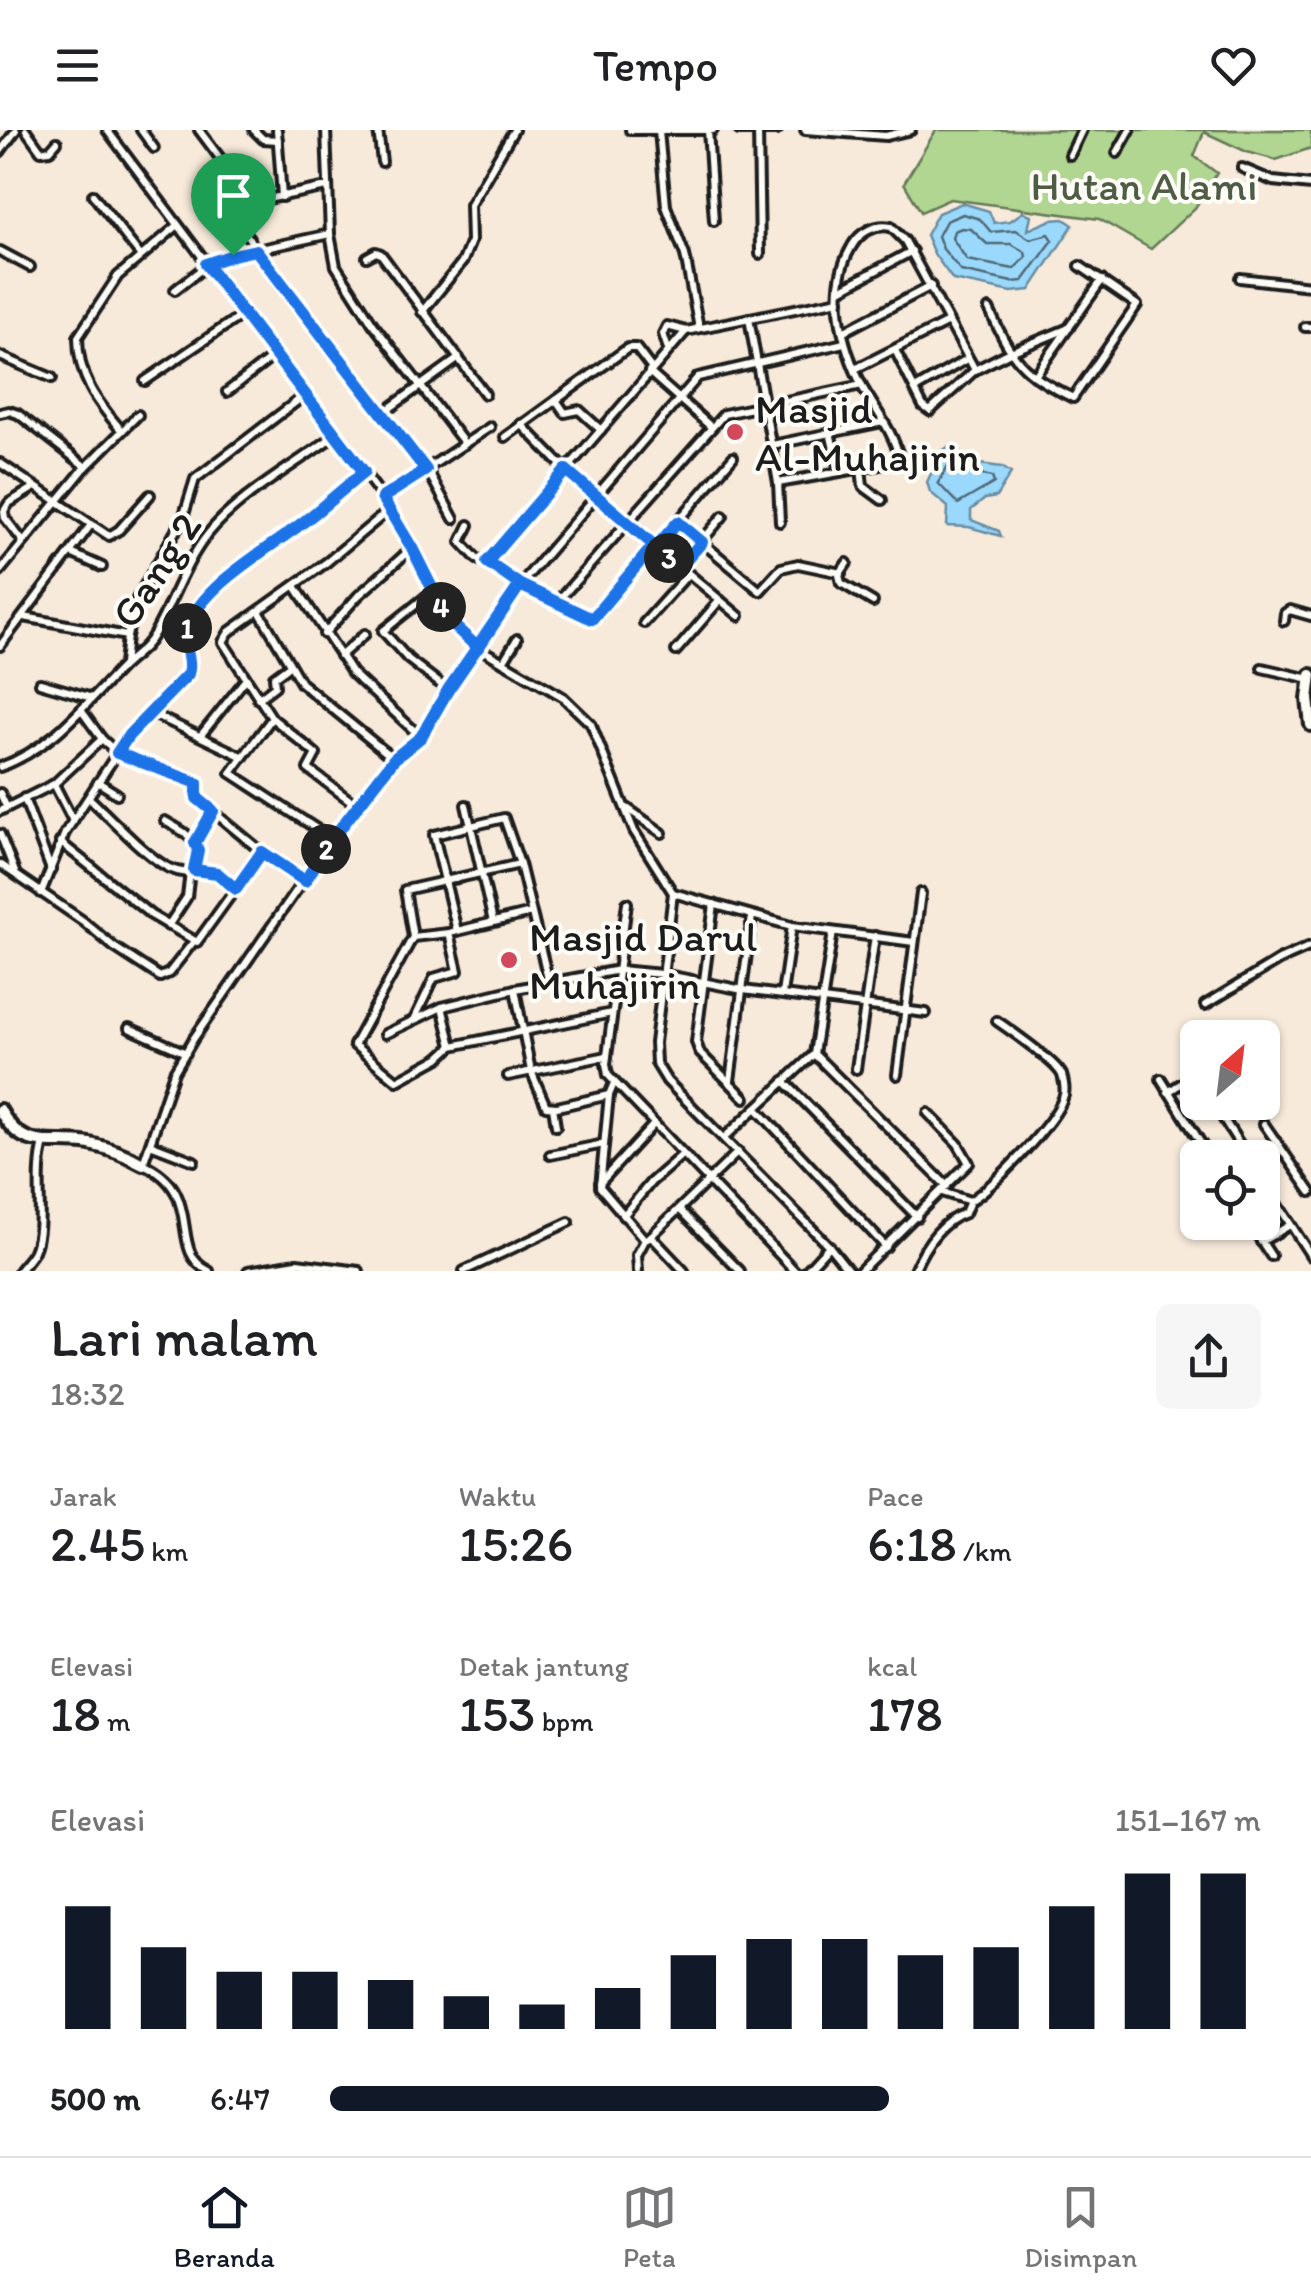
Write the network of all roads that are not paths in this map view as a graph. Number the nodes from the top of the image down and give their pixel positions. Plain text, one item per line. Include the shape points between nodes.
1 (16, 130) edge
2 (26, 130) edge
3 (107, 130) edge
4 (141, 130) edge
5 (199, 130) edge
6 (254, 130) edge
7 (277, 130) edge
8 (326, 130) edge
9 (378, 130) edge
10 (514, 130) edge
11 (630, 130) edge
12 (711, 130) edge
13 (739, 130) edge
14 (758, 130) edge
15 (777, 130) edge
16 (805, 130) edge
17 (911, 130) edge
18 (1082, 130) edge
19 (1130, 130) edge
20 (659, 131) edge
21 (278, 140) junction
22 (57, 142) dead end
23 (154, 148) dead end
24 (0, 152) edge
25 (1117, 153) dead end
26 (1070, 155) dead end
27 (382, 162) dead end
28 (1242, 168) dead end
29 (238, 182) dead end
30 (1311, 185) edge
31 (327, 187) junction
32 (93, 194) dead end
33 (282, 197) junction
34 (714, 221) dead end
35 (177, 226) junction
36 (330, 234) junction
37 (256, 250) junction
38 (0, 251) edge
39 (912, 251) junction
40 (760, 254) dead end
41 (140, 255) junction
42 (367, 257) dead end
43 (206, 264) junction
44 (1080, 266) dead end
45 (30, 267) dead end
46 (1240, 278) dead end
47 (1102, 280) junction
48 (931, 286) junction
49 (1311, 286) edge
50 (175, 290) dead end
51 (838, 290) junction
52 (838, 300) junction
53 (989, 309) dead end
54 (422, 312) junction
55 (243, 314) junction
56 (748, 318) junction
57 (948, 322) junction
58 (700, 328) junction
59 (1070, 328) junction
60 (686, 331) junction
61 (844, 332) junction
62 (844, 343) junction
63 (668, 350) junction
64 (896, 350) junction
65 (1008, 352) junction
66 (275, 355) junction
67 (0, 356) edge
68 (459, 358) junction
69 (967, 359) junction
70 (755, 364) junction
71 (855, 369) junction
72 (975, 370) junction
73 (650, 371) junction
74 (1035, 376) junction
75 (52, 378) dead end
76 (146, 381) dead end
77 (862, 385) junction
78 (422, 386) junction
79 (915, 389) junction
80 (227, 392) dead end
81 (485, 394) dead end
82 (304, 396) junction
83 (681, 398) junction
84 (556, 400) junction
85 (764, 405) junction
86 (0, 413) edge
87 (384, 413) junction
88 (138, 416) dead end
89 (883, 422) junction
90 (521, 424) junction
91 (710, 426) junction
92 (490, 427) dead end
93 (601, 430) junction
94 (122, 431) junction
95 (830, 432) junction
96 (335, 435) junction
97 (505, 438) dead end
98 (465, 444) junction
99 (772, 445) junction
100 (733, 457) dead end
101 (0, 463) edge
102 (86, 467) junction
103 (861, 468) junction
104 (426, 470) junction
105 (566, 470) junction
106 (840, 471) junction
107 (364, 472) junction
108 (778, 483) junction
109 (36, 487) junction
110 (150, 494) dead end
111 (597, 496) junction
112 (382, 498) junction
113 (882, 500) dead end
114 (56, 501) junction
115 (389, 510) junction
116 (723, 516) dead end
117 (454, 519) dead end
118 (628, 522) junction
119 (678, 522) junction
120 (780, 522) dead end
121 (469, 524) dead end
122 (90, 526) junction
123 (22, 540) junction
124 (702, 542) junction
125 (655, 546) junction
126 (412, 548) junction
127 (71, 554) junction
128 (487, 562) junction
129 (847, 564) dead end
130 (102, 567) dead end
131 (680, 567) junction
132 (0, 571) edge
133 (840, 573) junction
134 (688, 574) junction
135 (520, 585) junction
136 (296, 586) junction
137 (432, 591) junction
138 (720, 600) junction
139 (558, 602) junction
140 (873, 602) dead end
141 (259, 612) junction
142 (22, 616) junction
143 (738, 616) dead end
144 (1311, 616) edge
145 (1284, 621) dead end
146 (644, 623) dead end
147 (324, 634) junction
148 (366, 634) dead end
149 (126, 636) junction
150 (518, 639) dead end
151 (0, 646) edge
152 (478, 648) junction
153 (676, 651) dead end
154 (340, 656) junction
155 (503, 662) junction
156 (124, 665) junction
157 (289, 666) junction
158 (1262, 668) dead end
159 (1310, 677) edge
160 (245, 680) junction
161 (40, 683) dead end
162 (448, 690) junction
163 (93, 698) junction
164 (258, 699) junction
165 (81, 710) junction
166 (151, 713) junction
167 (272, 718) junction
168 (1311, 725) edge
169 (201, 736) junction
170 (421, 737) junction
171 (102, 739) junction
172 (117, 753) junction
173 (241, 756) junction
174 (394, 759) junction
175 (0, 767) edge
176 (98, 782) junction
177 (54, 784) junction
178 (0, 794) edge
179 (117, 794) dead end
180 (23, 797) junction
181 (90, 798) junction
182 (466, 805) dead end
183 (359, 807) junction
184 (626, 807) junction
185 (3, 808) edge
186 (213, 811) junction
187 (73, 821) junction
188 (165, 821) dead end
189 (472, 824) junction
190 (662, 833) dead end
191 (0, 834) edge
192 (332, 839) junction
193 (60, 842) junction
194 (195, 843) junction
195 (262, 852) junction
196 (0, 864) edge
197 (520, 864) junction
198 (51, 871) junction
199 (192, 871) junction
200 (16, 873) junction
201 (482, 873) junction
202 (305, 881) junction
203 (444, 882) junction
204 (236, 889) junction
205 (921, 892) dead end
206 (42, 893) junction
207 (673, 893) junction
208 (627, 903) dead end
209 (714, 904) junction
210 (531, 914) junction
211 (752, 916) junction
212 (493, 922) junction
213 (168, 926) junction
214 (792, 926) junction
215 (453, 932) junction
216 (834, 932) junction
217 (874, 936) junction
218 (413, 937) junction
219 (194, 941) junction
220 (914, 942) junction
221 (1311, 946) edge
222 (620, 970) junction
223 (662, 974) junction
224 (548, 982) junction
225 (705, 982) junction
226 (515, 989) junction
227 (744, 990) junction
228 (782, 994) junction
229 (825, 1000) junction
230 (1205, 1004) dead end
231 (866, 1005) junction
232 (442, 1007) junction
233 (613, 1012) junction
234 (904, 1012) junction
235 (926, 1013) dead end
236 (415, 1020) junction
237 (996, 1021) dead end
238 (130, 1028) dead end
239 (524, 1032) junction
240 (385, 1034) dead end
241 (452, 1046) junction
242 (186, 1052) junction
243 (814, 1054) junction
244 (607, 1056) junction
245 (856, 1069) dead end
246 (531, 1071) junction
247 (898, 1075) dead end
248 (508, 1076) dead end
249 (1161, 1078) dead end
250 (612, 1081) junction
251 (784, 1081) junction
252 (730, 1082) junction
253 (1180, 1085) edge
254 (1168, 1092) junction
255 (609, 1095) junction
256 (746, 1098) dead end
257 (553, 1107) junction
258 (756, 1108) junction
259 (0, 1110) edge
260 (928, 1112) dead end
261 (654, 1124) junction
262 (1264, 1124) dead end
263 (556, 1126) dead end
264 (724, 1138) junction
265 (1199, 1140) edge
266 (44, 1144) junction
267 (150, 1144) junction
268 (604, 1144) junction
269 (738, 1152) junction
270 (683, 1154) junction
271 (550, 1155) dead end
272 (194, 1161) dead end
273 (143, 1164) junction
274 (708, 1182) junction
275 (600, 1184) junction
276 (945, 1189) junction
277 (1311, 1192) edge
278 (970, 1202) junction
279 (1280, 1209) edge
280 (680, 1210) junction
281 (623, 1216) junction
282 (917, 1218) junction
283 (570, 1222) dead end
284 (1290, 1225) junction
285 (648, 1238) junction
286 (1261, 1242) joint
287 (829, 1246) junction
288 (886, 1247) junction
289 (1271, 1256) dead end
290 (1311, 1256) edge
291 (789, 1269) edge
292 (19, 1271) edge
293 (209, 1271) edge
294 (248, 1271) edge
295 (359, 1271) edge
296 (464, 1271) edge
297 (638, 1271) edge
298 (684, 1271) edge
299 (740, 1271) edge
300 (806, 1271) edge
301 (849, 1271) edge
302 (860, 1271) edge
303 (914, 1271) edge

1 - 24 street
2 - 22 street via 41,151
3 - 35 street
4 - 23 street
5 - 29 street
6 - 21 street via 262,139
7 - 21 street
8 - 31 street
9 - 27 street
10 - 54 street via 470,205 471,241 457,270
11 - 20 street
12 - 20 street
12 - 34 street
13 - 14 street
14 - 15 street
14 - 40 street
16 - 17 street via 886,136
18 - 26 street
19 - 25 street
20 - 58 street via 666,206
21 - 33 street
28 - 30 street via 1273,182
31 - 33 street
31 - 36 street
32 - 41 street
33 - 37 street via 232,208
35 - 41 street
35 - 43 street
36 - 37 street
36 - 78 street via 343,281
37 - 43 street
37 - 87 street
38 - 45 street
39 - 48 street
39 - 51 street
39 - 51 street via 891,227 868,230 847,256
41 - 94 street via 106,290 78,338 90,390
42 - 54 street via 380,254
43 - 50 street
43 - 55 street
44 - 47 street
46 - 49 street
47 - 59 street
47 - 74 street via 1136,303 1074,397
48 - 57 street
48 - 61 street
51 - 52 street
52 - 56 street
52 - 61 street
53 - 65 street
54 - 68 street
55 - 66 street
55 - 76 street
56 - 58 street
56 - 70 street
57 - 64 street
57 - 69 street
58 - 60 street
59 - 65 street
59 - 74 street
60 - 63 street
60 - 63 street via 665,327
61 - 62 street
62 - 70 street
62 - 71 street
63 - 73 street
64 - 71 street
64 - 79 street
65 - 72 street
65 - 74 street
66 - 80 street
66 - 82 street
67 - 75 street
68 - 78 street
68 - 81 street
69 - 72 street
69 - 79 street
70 - 83 street via 702,374
70 - 85 street
71 - 77 street
72 - 79 street via 930,412
73 - 83 street
73 - 84 street via 631,347
73 - 93 street
77 - 85 street
77 - 89 street
78 - 87 street
78 - 98 street
82 - 96 street
82 - 149 street via 195,479
83 - 91 street
83 - 111 street
84 - 90 street
84 - 93 street
85 - 91 street via 731,410
85 - 99 street
86 - 102 street via 18,414
87 - 104 street
88 - 94 street
89 - 95 street
89 - 103 street via 899,456
90 - 97 street
90 - 105 street
91 - 118 street
92 - 98 street
93 - 105 street
94 - 102 street
95 - 99 street
95 - 106 street
96 - 107 street
96 - 156 street, Gang 2 via 210,532 145,648
98 - 104 street
99 - 108 street
100 - 119 street
101 - 109 street
102 - 114 street
103 - 106 street
103 - 113 street via 863,486
104 - 112 street
104 - 117 street
105 - 111 street
105 - 128 street
106 - 108 street
107 - 112 street
107 - 166 street via 238,568 198,611 186,631 188,674
108 - 120 street
109 - 114 street
109 - 123 street via 4,511
110 - 122 street via 113,534
111 - 118 street
111 - 135 street
112 - 115 street
114 - 122 street
114 - 123 street
115 - 126 street
115 - 136 street
116 - 124 street
118 - 125 street
118 - 139 street
119 - 124 street
119 - 125 street
121 - 128 street via 461,542
122 - 127 street
123 - 132 street
124 - 131 street
124 - 133 street via 760,591 781,568 798,564
125 - 131 street
125 - 139 street via 595,618
126 - 137 street
126 - 147 street
127 - 130 street
127 - 142 street
128 - 135 street
129 - 133 street
131 - 134 street
133 - 140 street via 841,583
134 - 138 street
134 - 146 street
135 - 139 street
135 - 152 street
136 - 141 street
136 - 147 street
137 - 152 street via 452,625
137 - 162 street via 383,630
138 - 143 street
138 - 153 street
141 - 157 street
141 - 160 street via 223,642
142 - 149 street
142 - 151 street
144 - 145 street via 1290,610
147 - 154 street
148 - 154 street
149 - 156 street
150 - 155 street
152 - 155 street
152 - 162 street
154 - 170 street
155 - 184 street via 563,697 592,724
156 - 163 street, Gang 2
157 - 164 street
157 - 174 street via 306,688
158 - 159 street
159 - 168 street
160 - 164 street
160 - 169 street
161 - 163 street
162 - 170 street
163 - 165 street, Gang 2
164 - 167 street
165 - 171 street
165 - 175 street, Gang 2 via 34,752
166 - 169 street
166 - 172 street
167 - 173 street
167 - 183 street via 316,754 308,770
169 - 173 street
170 - 174 street
171 - 172 street
171 - 177 street
172 - 176 street
172 - 186 street via 192,779 197,798
173 - 192 street via 231,773
174 - 183 street
176 - 179 street
176 - 181 street
177 - 180 street
177 - 187 street
178 - 185 street
180 - 185 street
180 - 198 street
181 - 187 street
181 - 199 street via 158,862
182 - 189 street
183 - 192 street
184 - 190 street
184 - 207 street
186 - 194 street
186 - 195 street
187 - 193 street
188 - 194 street
189 - 197 street via 506,820
189 - 201 street
189 - 203 street via 434,834
191 - 200 street
192 - 202 street
193 - 198 street
193 - 213 street
194 - 199 street
195 - 202 street
195 - 204 street
196 - 200 street
197 - 201 street
197 - 210 street
198 - 206 street
199 - 204 street via 217,873
199 - 213 street
200 - 206 street
201 - 203 street
201 - 212 street
202 - 242 street
203 - 215 street
203 - 218 street via 404,891
204 - 219 street
205 - 220 street
206 - 219 street via 160,977
207 - 209 street
207 - 223 street
208 - 222 street
209 - 211 street
209 - 225 street
210 - 212 street
210 - 224 street
211 - 214 street
211 - 227 street
212 - 215 street
213 - 219 street
214 - 216 street
214 - 228 street
215 - 218 street
215 - 236 street via 458,971 434,978
216 - 217 street
216 - 229 street
217 - 220 street
217 - 231 street
218 - 241 street via 356,1049 397,1081
220 - 234 street
221 - 230 street
222 - 223 street
222 - 224 street
222 - 233 street
223 - 225 street
223 - 264 street via 656,1063
224 - 226 street
225 - 227 street
225 - 252 street via 697,1047
226 - 232 street
226 - 239 street
227 - 228 street
227 - 252 street
228 - 229 street
229 - 231 street
229 - 243 street
231 - 234 street
231 - 245 street
232 - 236 street
232 - 241 street
233 - 239 street
233 - 244 street
234 - 235 street
234 - 247 street
236 - 240 street
237 - 278 street via 1058,1069 1064,1096 1013,1162
238 - 242 street
239 - 241 street
239 - 246 street
242 - 267 street
243 - 251 street
243 - 276 street
244 - 246 street
244 - 250 street
246 - 248 street
246 - 257 street via 545,1104
249 - 254 street
250 - 255 street
250 - 261 street
251 - 258 street
251 - 282 street
252 - 256 street
253 - 254 street
254 - 265 street
255 - 257 street
255 - 268 street
257 - 263 street
258 - 264 street
258 - 288 street
259 - 266 street via 28,1140
260 - 276 street via 970,1163
261 - 270 street
261 - 275 street
262 - 277 street
264 - 269 street
266 - 273 street via 91,1144
266 - 292 street via 34,1250
267 - 272 street
267 - 273 street
268 - 271 street
268 - 275 street
269 - 274 street
269 - 287 street
270 - 274 street
270 - 281 street
273 - 293 street via 170,1180 182,1204 189,1250
274 - 280 street
274 - 291 street
275 - 281 street
276 - 278 street
276 - 282 street
278 - 303 street via 966,1213 928,1242
279 - 284 street
280 - 285 street
280 - 299 street
281 - 285 street
282 - 288 street
283 - 296 street
284 - 286 street
284 - 290 street
285 - 297 street via 637,1255
285 - 298 street
286 - 289 street
287 - 300 street
287 - 301 street
288 - 302 street
294 - 295 street via 297,1263

